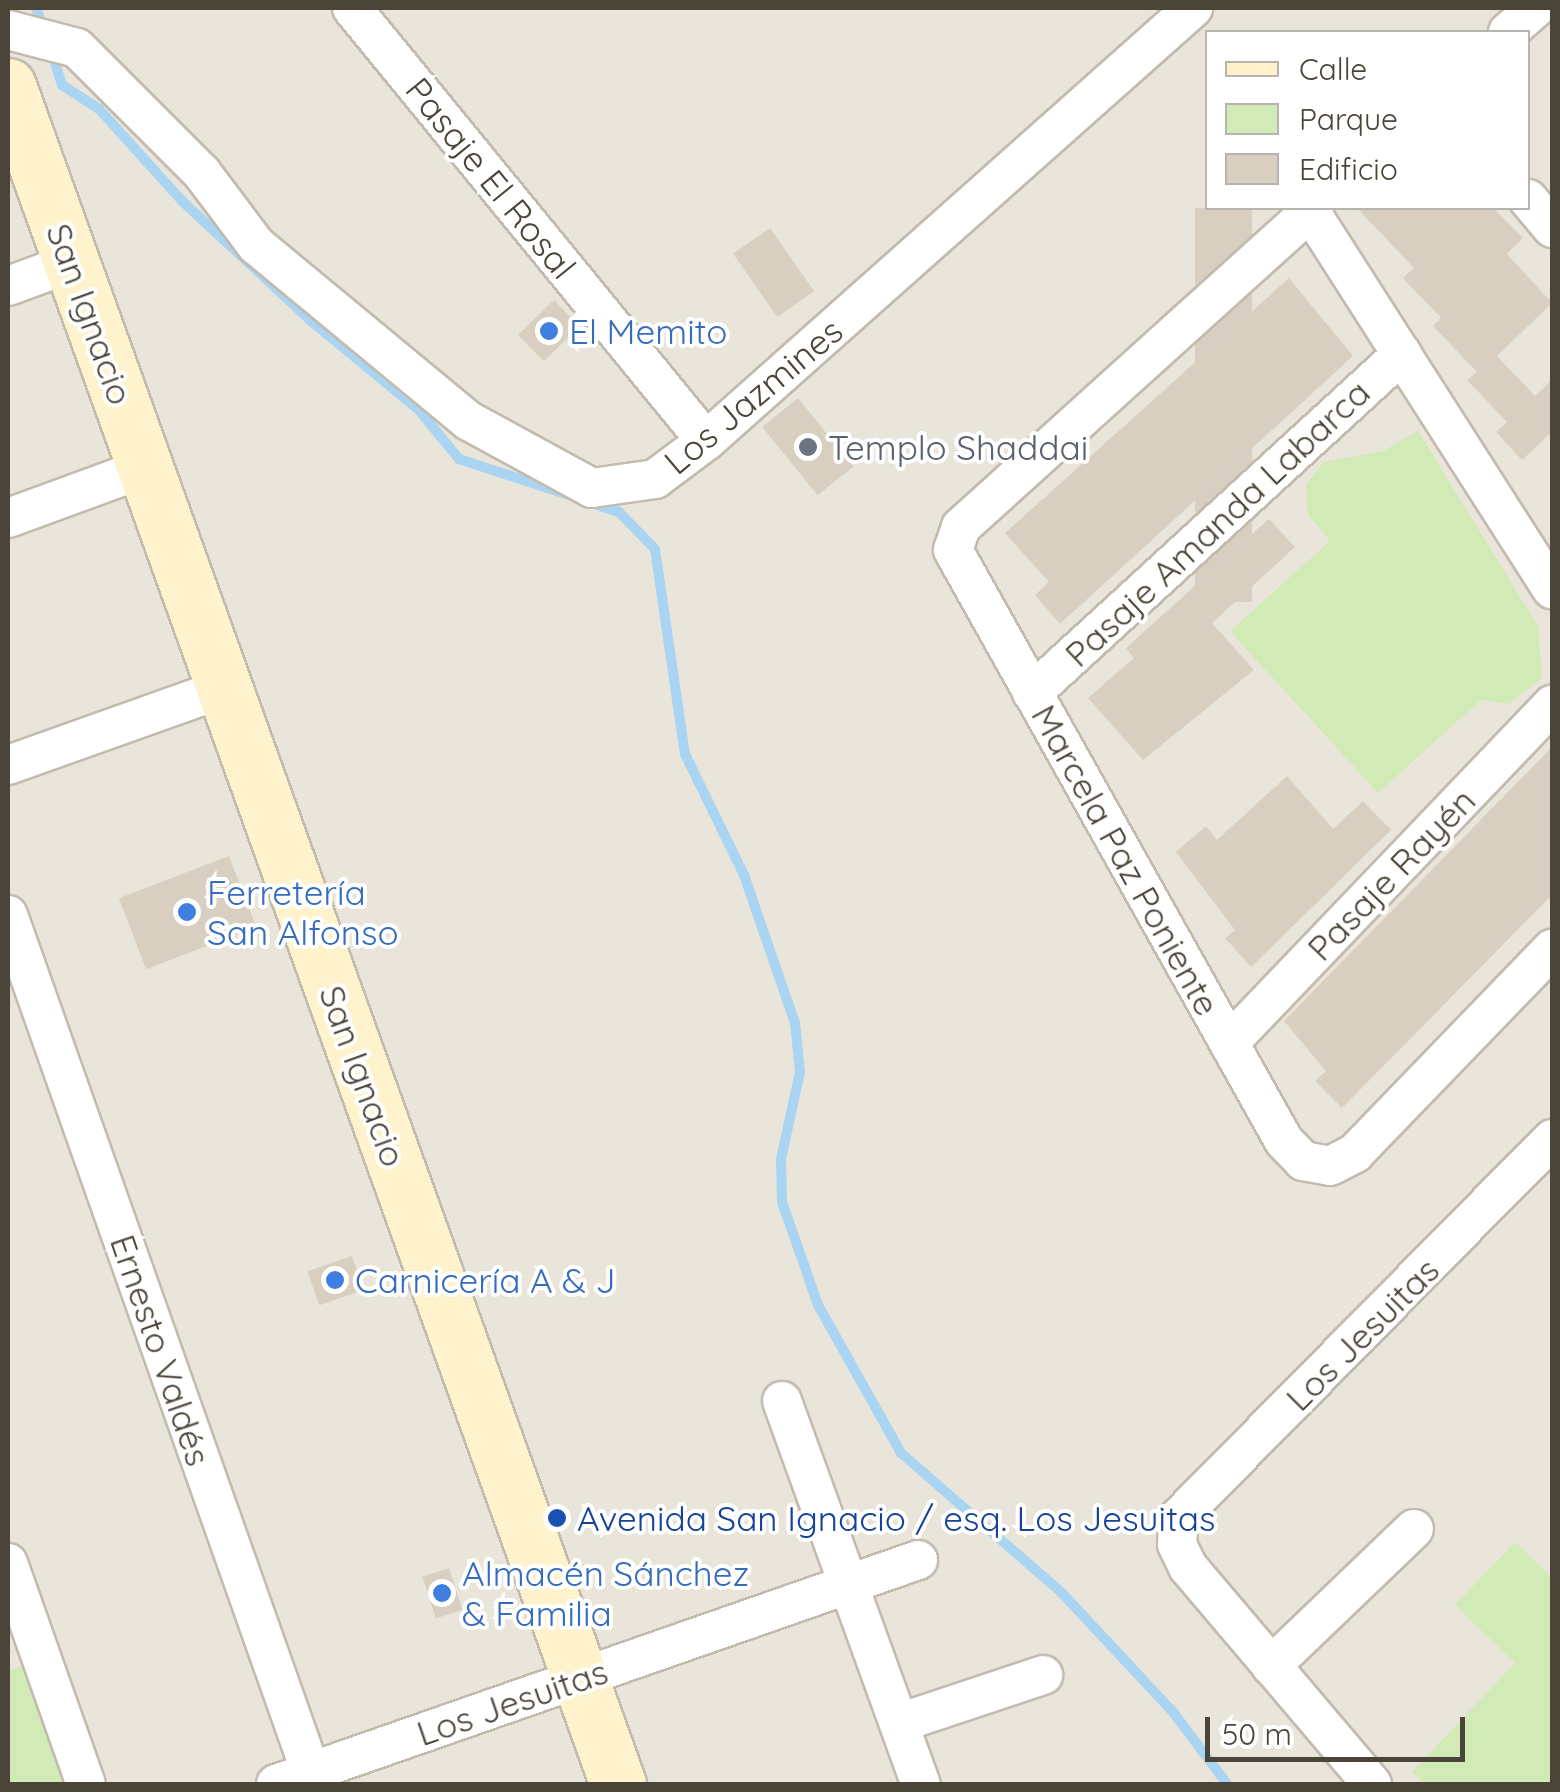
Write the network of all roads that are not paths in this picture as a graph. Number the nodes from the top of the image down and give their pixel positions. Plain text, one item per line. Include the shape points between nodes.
1 (352, 8) edge
2 (1193, 8) edge
3 (1536, 8) edge
4 (1510, 30) edge
5 (15, 32) edge
6 (8, 86) edge
7 (1530, 202) edge
8 (1311, 210) edge
9 (1313, 210) edge
10 (1552, 228) edge
11 (71, 263) junction
12 (8, 286) edge
13 (1402, 354) junction
14 (706, 440) junction
15 (145, 468) junction
16 (8, 518) edge
17 (1552, 590) edge
18 (224, 688) junction
19 (1032, 693) junction
20 (1552, 706) edge
21 (8, 764) edge
22 (8, 915) edge
23 (1552, 949) edge
24 (1229, 1043) junction
25 (1552, 1139) edge
26 (782, 1401) dead end
27 (1414, 1529) dead end
28 (918, 1560) dead end
29 (8, 1563) edge
30 (848, 1584) junction
31 (1271, 1666) junction
32 (1043, 1674) dead end
33 (580, 1678) junction
34 (899, 1723) junction
35 (301, 1780) edge
36 (86, 1784) edge
37 (618, 1784) edge
38 (921, 1784) edge
39 (1372, 1784) edge

1 - 14 street, Pasaje El Rosal
2 - 14 street, Los Jazmines
3 - 4 street
5 - 14 street, Los Jazmines via 72,47 202,174 256,245 361,324 469,421 592,488 656,478
6 - 11 main road, San Ignacio
7 - 10 street
8 - 19 street, Marcela Paz Poniente via 952,542
9 - 13 street
11 - 12 street
11 - 15 main road, San Ignacio
13 - 17 street
13 - 19 street, Pasaje Amanda Labarca
15 - 16 street
15 - 18 main road, San Ignacio
18 - 21 street
18 - 33 main road, San Ignacio
19 - 24 street, Marcela Paz Poniente
20 - 24 street, Pasaje Rayén
22 - 35 street, Ernesto Valdés
23 - 24 street, Marcela Paz Poniente via 1355,1152 1316,1166 1292,1153
25 - 31 street, Los Jesuitas via 1195,1495 1176,1530 1188,1567
26 - 30 street
27 - 31 street
28 - 30 street, Los Jesuitas
29 - 36 street
30 - 33 street, Los Jesuitas
30 - 34 street
31 - 39 street
32 - 34 street
33 - 35 street, Los Jesuitas
33 - 37 main road, San Ignacio
34 - 38 street

